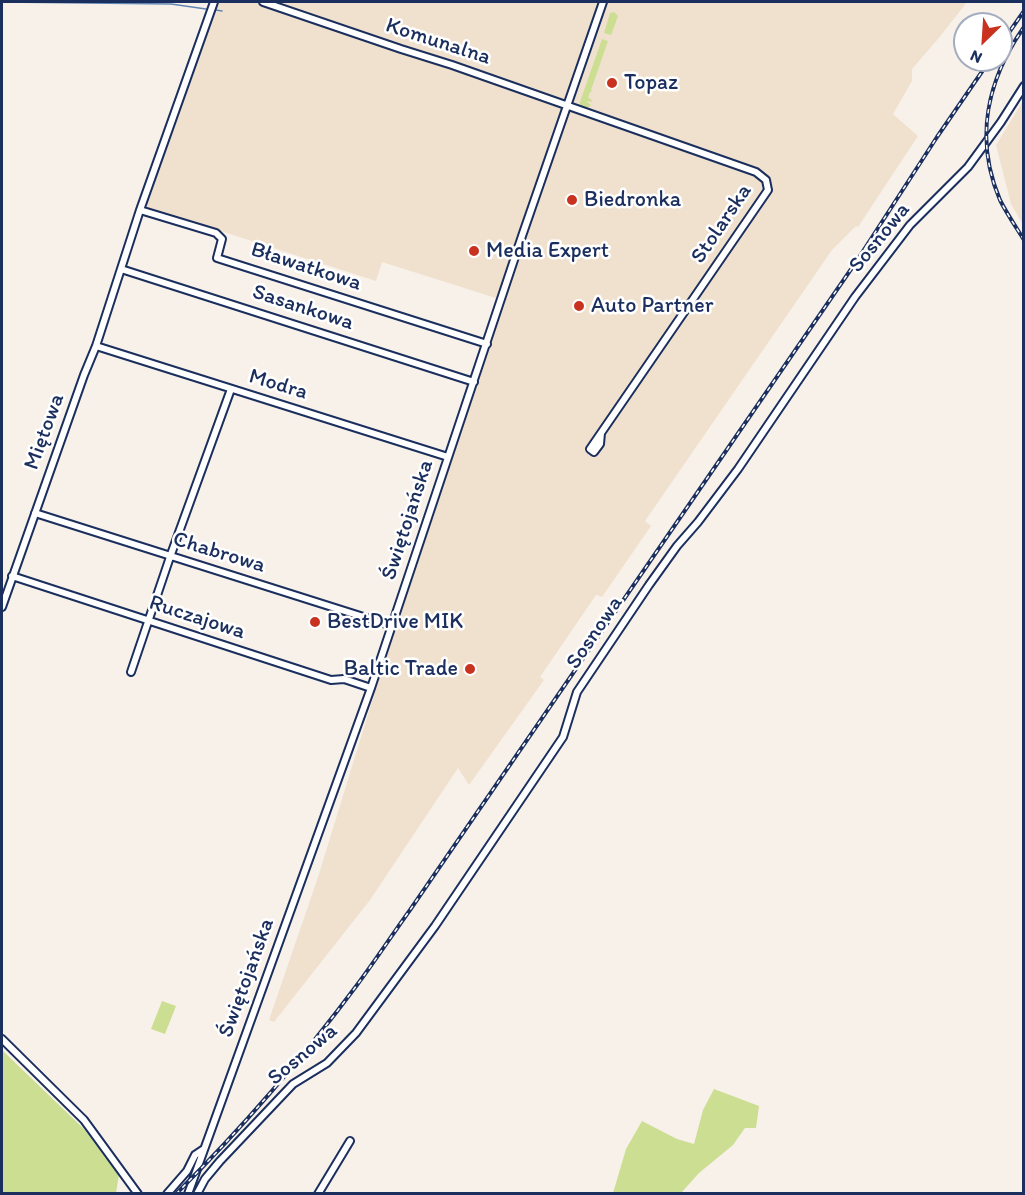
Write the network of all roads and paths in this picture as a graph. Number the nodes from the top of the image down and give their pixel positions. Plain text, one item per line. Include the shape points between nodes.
1 (213, 2) edge
2 (263, 2) edge
3 (603, 2) edge
4 (1023, 86) edge
5 (567, 105) junction
6 (140, 210) junction
7 (121, 269) junction
8 (487, 344) junction
9 (96, 346) junction
10 (474, 382) junction
11 (231, 389) junction
12 (601, 433) dead end
13 (448, 457) junction
14 (35, 513) junction
15 (170, 557) junction
16 (12, 576) junction
17 (2, 607) edge
18 (148, 621) junction
19 (392, 626) junction
20 (131, 672) dead end
21 (371, 688) junction
22 (2, 1039) edge
23 (350, 1141) dead end
24 (204, 1149) junction
25 (138, 1194) edge
26 (167, 1194) edge
27 (188, 1194) edge
28 (197, 1194) edge
29 (318, 1194) edge

1 - 6 street, Miętowa
2 - 5 street, Komunalna
3 - 5 street, Świętojańska
4 - 28 street, Sosnowa via 968,167 910,225 862,288 738,469 649,585 577,692 563,737 435,926 356,1033 327,1063 292,1084 220,1161
5 - 8 street, Świętojańska
5 - 12 street, Stolarska via 756,172 766,180 768,190
6 - 7 street, Miętowa
6 - 8 street, Bławatkowa via 221,236 217,258
7 - 9 street, Miętowa
7 - 10 street, Sasankowa
8 - 10 street, Świętojańska
9 - 11 street, Modra
9 - 14 street, Miętowa
10 - 13 street, Świętojańska
11 - 13 street, Modra
11 - 15 street
13 - 19 street, Świętojańska
14 - 15 street, Chabrowa
14 - 16 street, Miętowa
15 - 18 street
15 - 19 street, Chabrowa
16 - 17 street, Miętowa
16 - 18 street, Ruczajowa
18 - 20 street
18 - 21 street, Ruczajowa via 331,680 344,679
19 - 21 street, Świętojańska
21 - 24 street, Świętojańska
22 - 25 street via 92,1128
23 - 29 street
24 - 26 street, Świętojańska via 195,1155
24 - 27 street, Świętojańska

